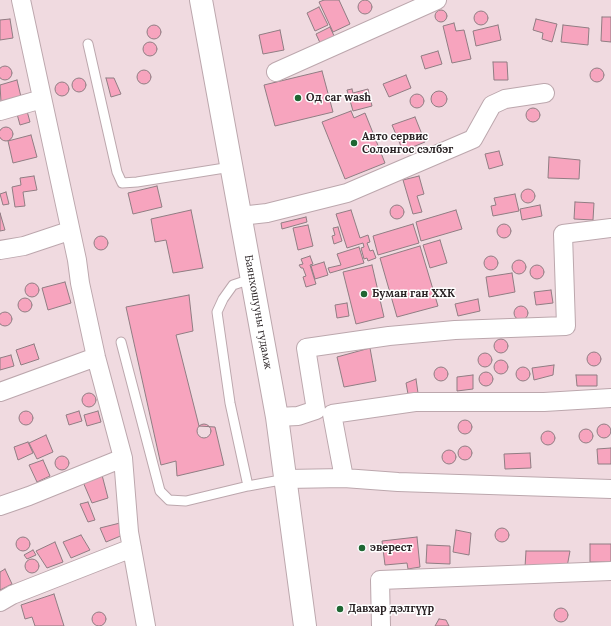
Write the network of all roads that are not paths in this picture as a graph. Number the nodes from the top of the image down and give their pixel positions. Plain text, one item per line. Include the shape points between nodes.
1 (21, 0) edge
2 (201, 0) edge
3 (437, 0) edge
4 (88, 44) dead end
5 (276, 72) dead end
6 (545, 93) dead end
7 (42, 99) junction
8 (0, 111) edge
9 (231, 167) junction
10 (240, 216) junction
11 (611, 228) edge
12 (70, 231) junction
13 (24, 246) junction
14 (0, 250) edge
15 (0, 263) edge
16 (251, 278) junction
17 (121, 342) dead end
18 (96, 357) junction
19 (0, 392) edge
20 (611, 398) edge
21 (277, 418) junction
22 (123, 458) junction
23 (344, 478) junction
24 (286, 479) junction
25 (248, 486) junction
26 (611, 489) edge
27 (0, 506) edge
28 (132, 548) junction
29 (611, 571) edge
30 (0, 602) edge
31 (146, 626) edge
32 (305, 626) edge
33 (380, 626) edge

1 - 7 street
2 - 9 main road, Баянхошууны гудамж
3 - 5 street
4 - 9 lane via 117,172 122,183
6 - 10 street via 505,99 492,105 473,138 347,193 267,213
7 - 8 street
7 - 12 street
9 - 10 main road, Баянхошууны гудамж
10 - 16 main road, Баянхошууны гудамж
11 - 21 street via 563,234 566,326 455,330 306,348 316,410 298,416
12 - 13 street
12 - 18 street
13 - 14 street
13 - 15 street
16 - 21 main road, Баянхошууны гудамж
16 - 25 lane via 233,285 217,312 230,403
17 - 25 lane via 160,491 169,500 186,501
18 - 19 street
18 - 22 street
20 - 23 street via 544,402 415,402 332,414
21 - 24 main road, Баянхошууны гудамж
22 - 27 street
22 - 28 street
23 - 24 street
23 - 26 street
24 - 25 lane
24 - 32 main road, Баянхошууны гудамж
28 - 30 street
28 - 31 street
29 - 33 street via 380,580

